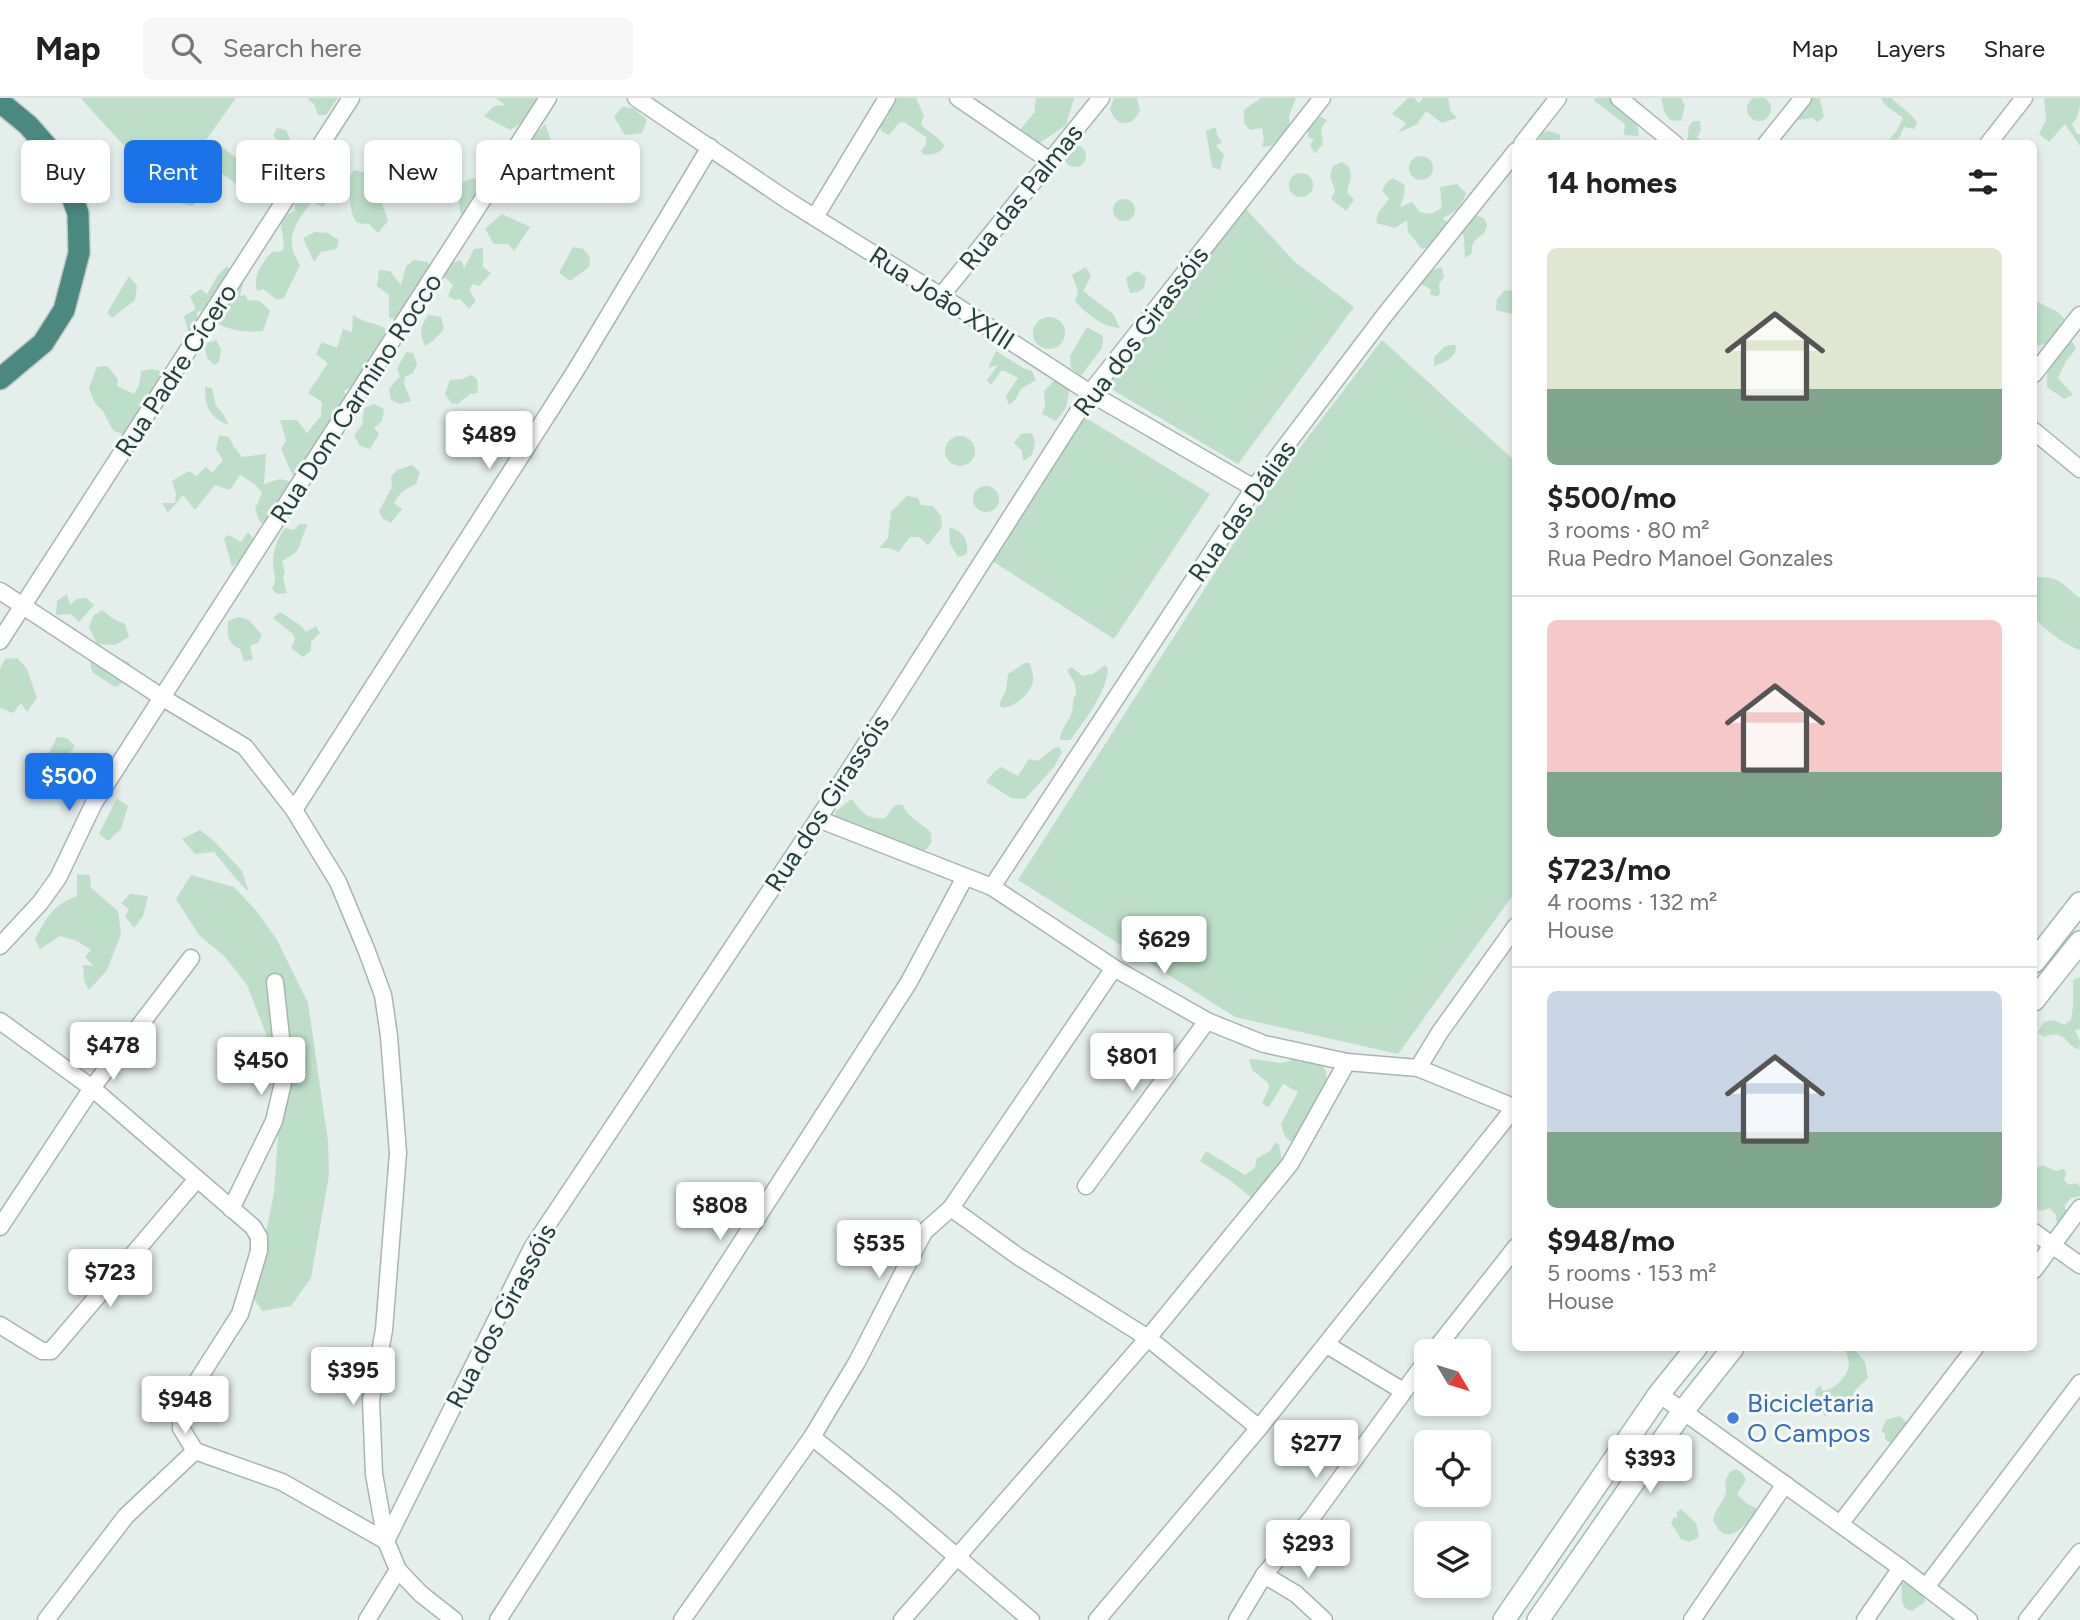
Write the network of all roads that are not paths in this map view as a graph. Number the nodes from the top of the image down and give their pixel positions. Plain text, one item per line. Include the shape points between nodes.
1 (351, 98) edge
2 (548, 98) edge
3 (636, 98) edge
4 (887, 98) edge
5 (958, 98) edge
6 (1101, 98) edge
7 (1322, 98) edge
8 (1558, 98) edge
9 (1619, 98) edge
10 (1803, 98) edge
11 (2024, 98) edge
12 (0, 102) edge
13 (662, 105) edge
14 (0, 115) edge
15 (28, 125) junction
16 (1525, 140) edge
17 (1670, 140) edge
18 (1769, 140) edge
19 (1991, 140) edge
20 (710, 148) junction
21 (1512, 156) edge
22 (1051, 161) junction
23 (815, 218) junction
24 (941, 296) junction
25 (2080, 315) edge
26 (2037, 370) edge
27 (0, 379) edge
28 (1090, 393) junction
29 (2037, 433) edge
30 (2080, 469) edge
31 (1254, 488) junction
32 (0, 591) edge
33 (24, 606) junction
34 (0, 640) edge
35 (163, 698) junction
36 (294, 810) junction
37 (818, 819) junction
38 (965, 877) junction
39 (992, 887) junction
40 (2080, 903) edge
41 (1512, 932) edge
42 (2080, 942) edge
43 (0, 946) edge
44 (191, 958) dead end
45 (2037, 958) edge
46 (1114, 968) junction
47 (275, 982) dead end
48 (2037, 996) edge
49 (0, 1021) edge
50 (1207, 1021) junction
51 (1347, 1062) junction
52 (1418, 1068) junction
53 (92, 1088) junction
54 (1512, 1107) edge
55 (1512, 1112) edge
56 (197, 1179) junction
57 (1086, 1186) dead end
58 (951, 1208) junction
59 (2080, 1208) edge
60 (231, 1209) junction
61 (0, 1227) edge
62 (2037, 1234) edge
63 (2052, 1245) junction
64 (1512, 1252) edge
65 (2080, 1265) edge
66 (2037, 1266) edge
67 (0, 1325) edge
68 (1148, 1338) junction
69 (1443, 1339) edge
70 (1327, 1345) junction
71 (1694, 1351) edge
72 (1731, 1351) edge
73 (1973, 1351) edge
74 (1414, 1377) edge
75 (2080, 1383) edge
76 (1403, 1391) junction
77 (1659, 1394) junction
78 (1683, 1411) junction
79 (1259, 1428) junction
80 (812, 1437) junction
81 (195, 1451) junction
82 (1785, 1484) junction
83 (1840, 1524) junction
84 (386, 1541) junction
85 (2080, 1552) edge
86 (958, 1556) junction
87 (1901, 1568) junction
88 (398, 1570) junction
89 (1264, 1575) junction
90 (1926, 1587) junction
91 (46, 1620) edge
92 (367, 1620) edge
93 (454, 1620) edge
94 (498, 1620) edge
95 (682, 1620) edge
96 (902, 1620) edge
97 (1031, 1620) edge
98 (1097, 1620) edge
99 (1237, 1620) edge
100 (1324, 1620) edge
101 (1504, 1620) edge
102 (1538, 1620) edge
103 (1692, 1620) edge
104 (1865, 1620) edge
105 (1969, 1620) edge
106 (2027, 1620) edge

1 - 33 street, Rua Padre Cícero
2 - 35 street, Rua Dom Carmino Rocco
3 - 13 street, Rua João XXIII
4 - 23 street
5 - 22 street
6 - 22 street, Rua das Palmas
7 - 28 street, Rua dos Girassóis
8 - 16 street
9 - 17 street
10 - 18 street
11 - 19 street
12 - 15 highway
13 - 20 street, Rua João XXIII
14 - 15 highway
15 - 27 highway via 57,158 78,214 79,253 64,310 43,343
20 - 23 street, Rua João XXIII
20 - 36 street via 576,370
21 - 31 street, Rua das Dálias
22 - 24 street, Rua das Palmas
23 - 24 street, Rua João XXIII
24 - 28 street, Rua João XXIII
25 - 26 street
28 - 31 street, Rua João XXIII
28 - 37 street, Rua dos Girassóis
29 - 30 street
31 - 39 street, Rua das Dálias
32 - 33 street
33 - 34 street, Rua Padre Cícero
33 - 35 street
35 - 36 street via 245,747
35 - 43 street, Rua Dom Carmino Rocco via 94,803 58,878
36 - 84 street via 338,882 383,995 389,1036 398,1153 384,1330 371,1400 374,1474
37 - 38 street
37 - 84 street, Rua dos Girassóis via 532,1248
38 - 39 street
38 - 94 street via 909,982
39 - 46 street
40 - 45 main road
41 - 52 street
42 - 48 main road
44 - 53 street
46 - 50 street
46 - 58 street
47 - 60 street via 285,1074 274,1121
49 - 53 street
50 - 51 street via 1264,1044
50 - 57 street
51 - 52 street
51 - 68 street via 1290,1164
52 - 54 street
53 - 56 street
53 - 61 street
55 - 70 street
56 - 60 street
56 - 67 street via 51,1351 42,1351
58 - 68 street via 1018,1257
58 - 80 street via 924,1232 857,1362
59 - 63 street
60 - 81 street via 253,1227 259,1251 240,1314 182,1408 181,1428
62 - 63 street
63 - 65 street
63 - 66 street
64 - 69 street
68 - 79 street
68 - 86 street
70 - 76 street
70 - 79 street
71 - 77 main road
72 - 78 main road
73 - 83 street
74 - 76 street
75 - 90 street
76 - 89 street via 1313,1516
77 - 78 street
77 - 101 main road
78 - 82 street
78 - 102 main road
79 - 98 street
80 - 86 street
80 - 95 street
81 - 84 street via 282,1482
81 - 91 street via 126,1516
82 - 83 street
82 - 103 street
83 - 87 street
84 - 88 street
85 - 106 street
86 - 96 street
86 - 97 street
87 - 90 street
87 - 104 street
88 - 92 street
88 - 93 street
89 - 99 street
89 - 100 street via 1296,1594
90 - 105 street

